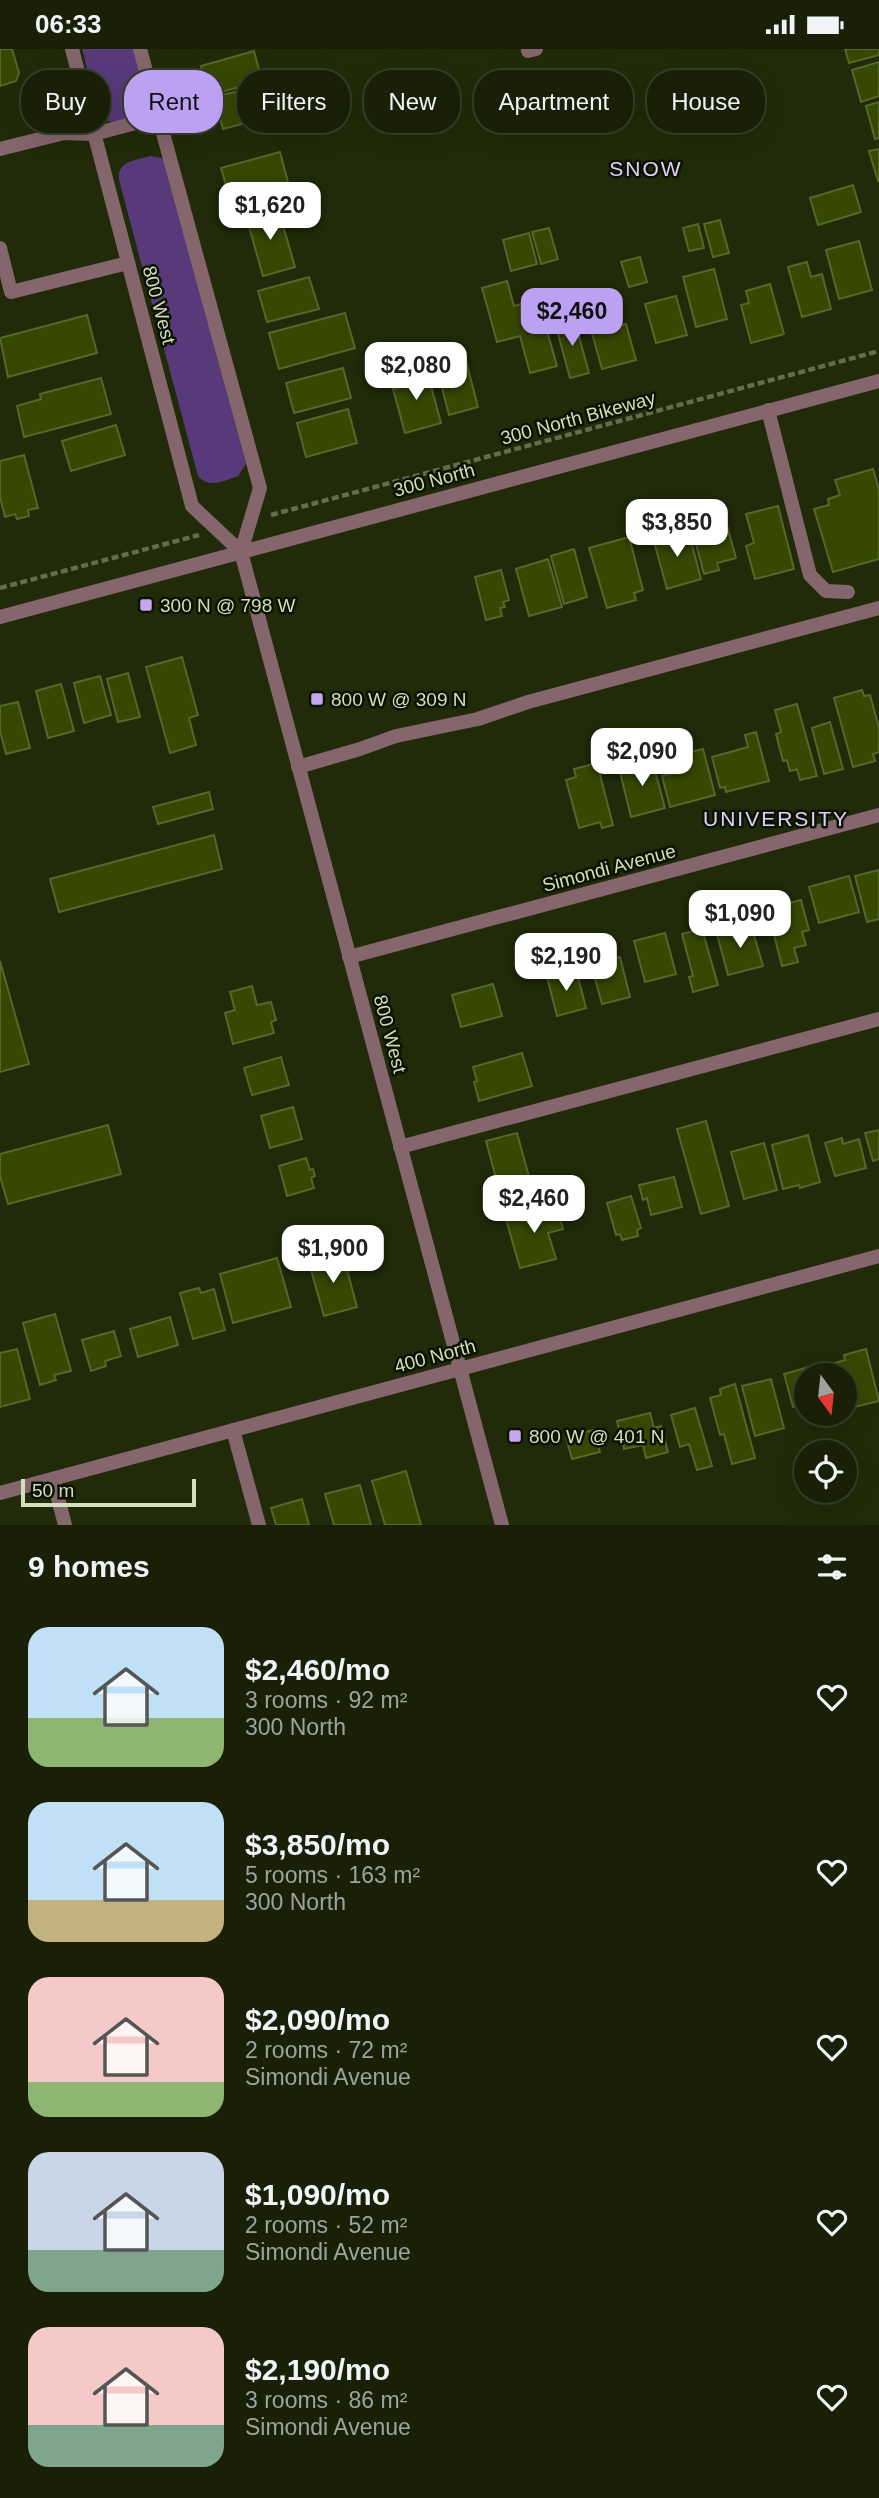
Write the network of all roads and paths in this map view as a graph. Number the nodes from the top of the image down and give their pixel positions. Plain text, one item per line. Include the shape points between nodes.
1 (72, 49) edge
2 (140, 49) edge
3 (146, 70) edge
4 (124, 126) edge
5 (162, 133) edge
6 (94, 134) junction
7 (0, 149) edge
8 (0, 247) edge
9 (128, 263) junction
10 (879, 351) edge
11 (879, 381) edge
12 (768, 410) junction
13 (250, 521) junction
14 (216, 530) junction
15 (241, 552) junction
16 (0, 588) edge
17 (848, 592) dead end
18 (879, 608) edge
19 (0, 617) edge
20 (298, 767) junction
21 (879, 815) edge
22 (349, 957) junction
23 (879, 1019) edge
24 (400, 1147) junction
25 (879, 1256) edge
26 (460, 1369) junction
27 (233, 1430) junction
28 (53, 1479) junction
29 (0, 1493) edge
30 (65, 1525) edge
31 (259, 1525) edge
32 (502, 1525) edge

1 - 6 street, 800 West
2 - 3 street
4 - 6 street
5 - 13 street via 260,488
6 - 7 street via 64,133
6 - 9 street, 800 West
8 - 9 street via 11,292
9 - 14 street, 800 West via 192,506
10 - 13 path, 300 North Bikeway
11 - 12 street, 300 North
12 - 15 street, 300 North
12 - 17 street via 810,575 825,591
13 - 15 street
14 - 15 street, 800 West
14 - 16 path
15 - 19 street, 300 North
15 - 20 street, 800 West
18 - 20 street via 478,719 396,736
20 - 22 street, 800 West
21 - 22 street, Simondi Avenue
22 - 24 street, 800 West
23 - 24 street
24 - 26 street, 800 West
25 - 26 street, 400 North
26 - 27 street, 400 North
26 - 32 street, 800 West
27 - 28 street, 400 North
27 - 31 street
28 - 29 street, 400 North
28 - 30 street

